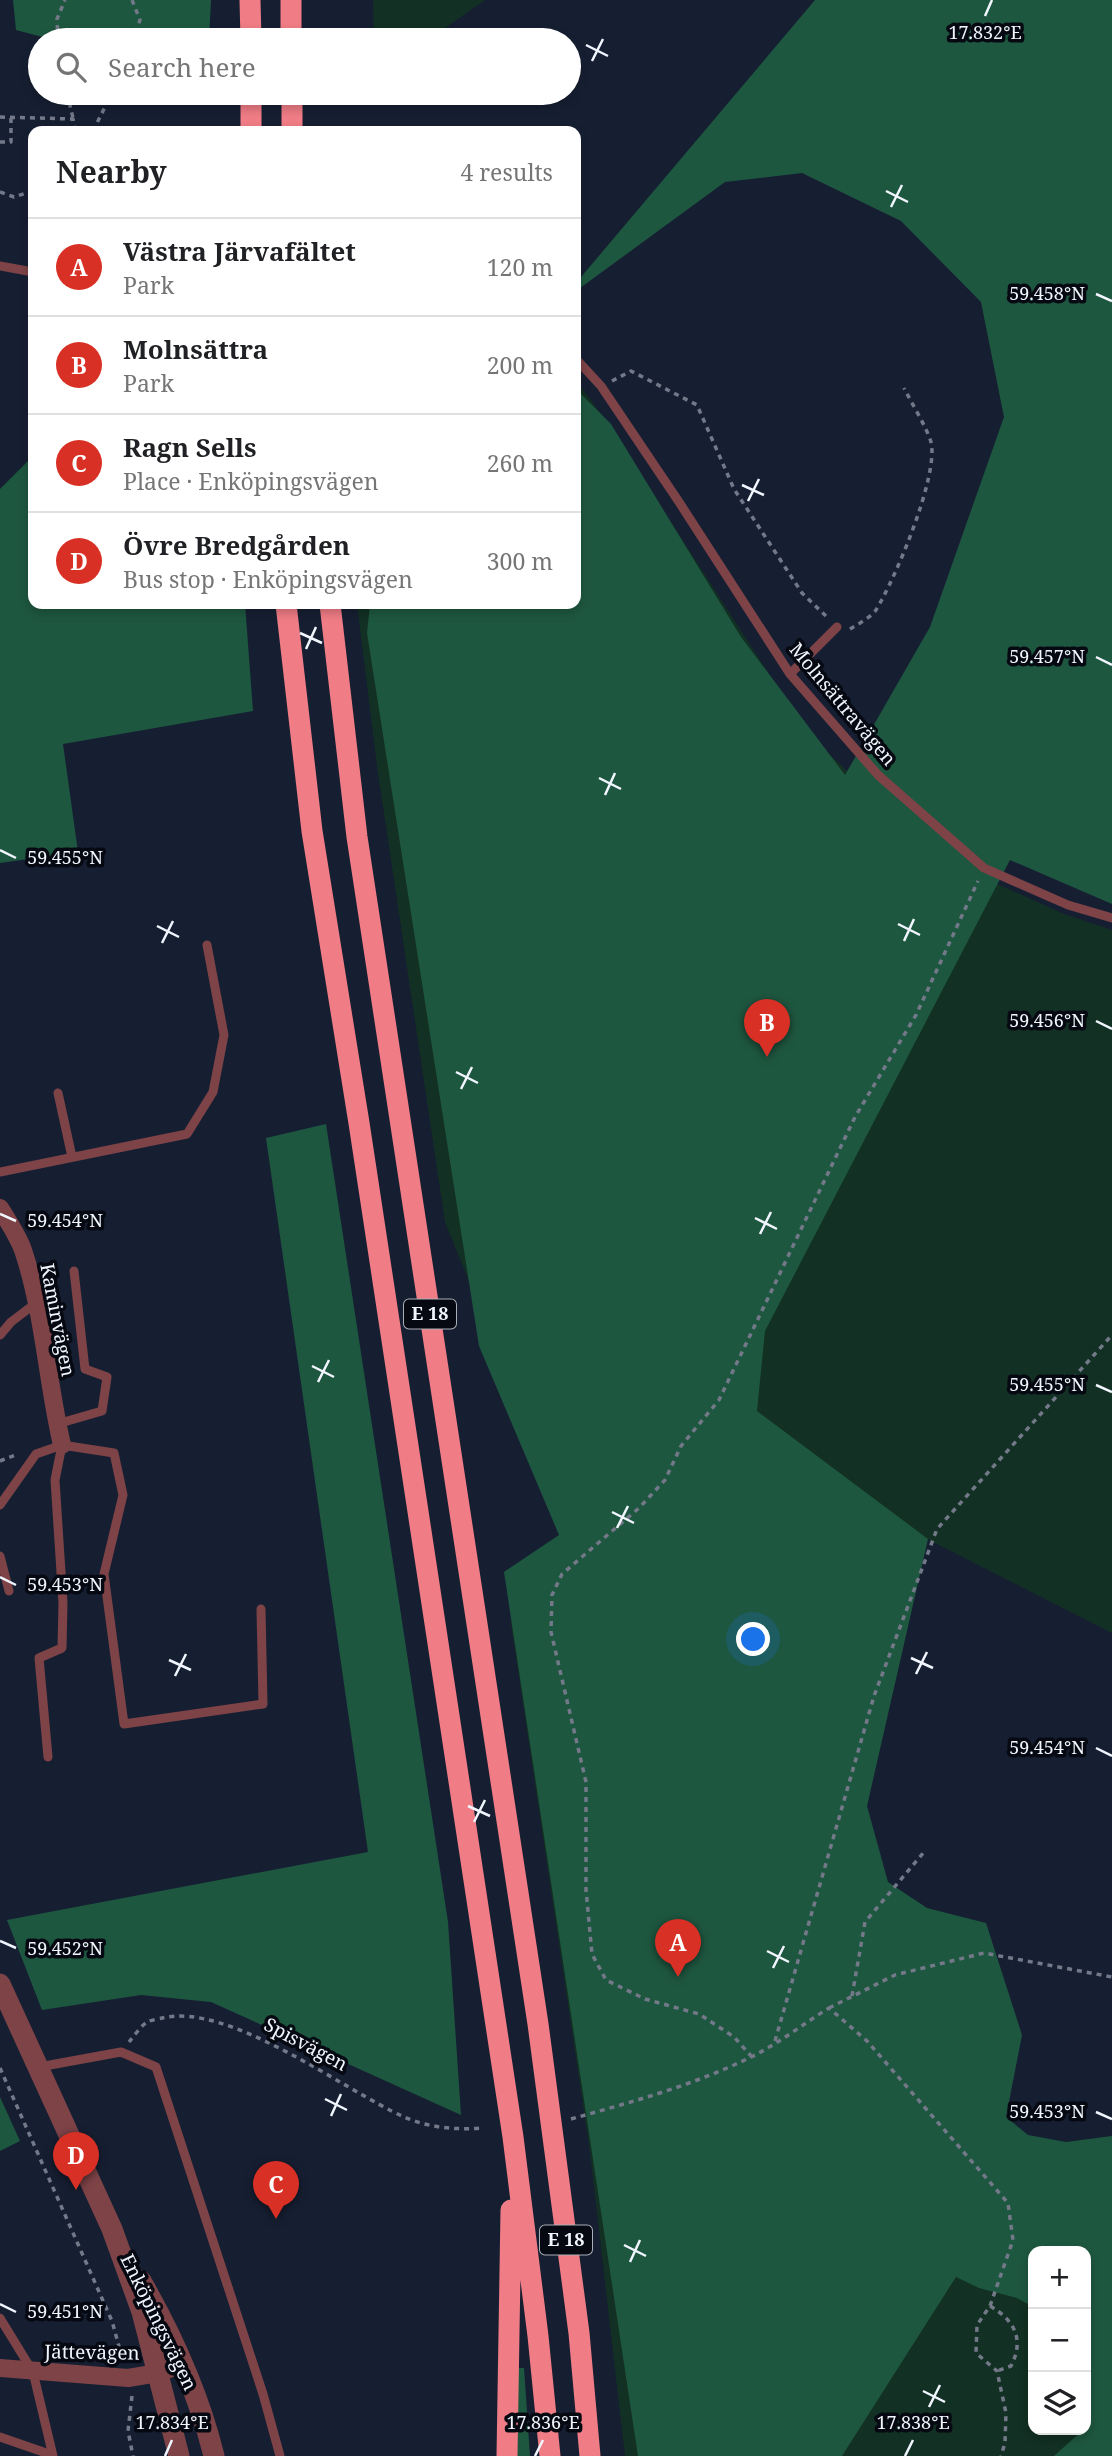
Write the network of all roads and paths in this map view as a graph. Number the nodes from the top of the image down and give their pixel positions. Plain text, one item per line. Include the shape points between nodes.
1 (65, 0) edge
2 (132, 0) edge
3 (250, 0) edge
4 (291, 0) edge
5 (57, 28) edge
6 (137, 28) edge
7 (251, 28) edge
8 (291, 28) edge
9 (70, 105) edge
10 (106, 105) edge
11 (251, 105) edge
12 (292, 105) edge
13 (0, 117) edge
14 (12, 117) junction
15 (73, 119) junction
16 (74, 126) edge
17 (96, 126) edge
18 (251, 126) edge
19 (292, 126) edge
20 (0, 142) edge
21 (0, 192) edge
22 (28, 193) edge
23 (0, 266) edge
24 (28, 271) edge
25 (581, 364) edge
26 (601, 386) junction
27 (904, 388) dead end
28 (287, 609) edge
29 (331, 609) edge
30 (837, 627) junction
31 (789, 674) junction
32 (984, 868) junction
33 (1112, 918) edge
34 (207, 945) dead end
35 (58, 1093) dead end
36 (72, 1157) junction
37 (0, 1172) edge
38 (0, 1208) edge
39 (74, 1271) dead end
40 (36, 1303) junction
41 (0, 1335) edge
42 (1112, 1335) edge
43 (57, 1424) junction
44 (62, 1445) junction
45 (0, 1505) edge
46 (0, 1556) edge
47 (9, 1591) dead end
48 (261, 1609) dead end
49 (48, 1757) dead end
50 (925, 1852) dead end
51 (1112, 1977) edge
52 (0, 1984) edge
53 (852, 1996) junction
54 (829, 2008) junction
55 (774, 2043) junction
56 (121, 2052) junction
57 (752, 2057) junction
58 (39, 2067) junction
59 (0, 2068) edge
60 (572, 2119) dead end
61 (482, 2128) dead end
62 (513, 2137) junction
63 (112, 2229) junction
64 (990, 2306) junction
65 (0, 2318) edge
66 (182, 2364) junction
67 (0, 2368) edge
68 (997, 2371) junction
69 (33, 2372) junction
70 (158, 2373) junction
71 (128, 2378) junction
72 (0, 2437) edge
73 (52, 2456) edge
74 (133, 2456) edge
75 (179, 2456) edge
76 (214, 2456) edge
77 (280, 2456) edge
78 (507, 2456) edge
79 (550, 2456) edge
80 (590, 2456) edge
81 (1002, 2456) edge

1 - 5 path
2 - 6 path via 140,20
3 - 7 highway
4 - 8 highway
9 - 15 path
10 - 17 path
11 - 18 highway
12 - 19 highway
13 - 14 path
14 - 15 path
14 - 20 path via 11,142
15 - 16 path
21 - 22 path via 14,197
23 - 24 lane
25 - 26 lane, Molnsättravägen
26 - 30 path via 631,371 697,405 734,489 802,593
26 - 31 lane, Molnsättravägen
27 - 30 path via 931,442 915,527 874,613 850,630
28 - 62 highway, E 18 via 312,831
29 - 80 highway, E 18 via 357,837 540,2037 579,2333
30 - 31 lane
31 - 32 lane, Molnsättravägen via 878,775
32 - 33 lane, Molnsättravägen via 1068,905
32 - 57 path via 916,1015 855,1117 719,1400 681,1446 665,1480 562,1574 552,1595 551,1632 586,1782 586,1890 592,1954 606,1980 645,1999 699,2014
34 - 36 lane via 225,1035 213,1093 187,1134
35 - 36 lane
36 - 37 lane
38 - 40 street, Kaminvägen via 23,1248
39 - 43 lane via 85,1368 107,1377 102,1411
40 - 41 lane
40 - 43 street, Kaminvägen
42 - 55 path via 937,1529 874,1696
43 - 44 street, Kaminvägen
44 - 45 lane via 36,1454
44 - 48 lane via 114,1452 123,1495 104,1574 124,1724 262,1704
44 - 49 lane via 55,1480 62,1648 39,1658
46 - 47 lane
50 - 53 path via 864,1922
51 - 53 path via 984,1953 895,1975
52 - 58 street, Enköpingsvägen
53 - 54 path
54 - 55 path
54 - 64 path via 867,2040 1008,2203 1013,2240
55 - 57 path
56 - 58 lane
56 - 61 path, Spisvägen via 147,2022 174,2015 209,2019 244,2031 404,2117 434,2127
56 - 77 lane via 156,2067
57 - 60 path via 642,2100
58 - 63 street, Enköpingsvägen
59 - 71 path via 111,2321
62 - 78 highway
62 - 79 highway, E 18
63 - 66 street, Enköpingsvägen
63 - 70 street, Enköpingsvägen
64 - 68 path via 977,2325 976,2353
64 - 68 path via 1004,2314 1017,2334 1018,2353 1011,2366
65 - 69 lane
66 - 70 street, Jättevägen
66 - 76 street, Enköpingsvägen
67 - 69 street, Jättevägen
68 - 81 path via 1006,2413
69 - 71 street, Jättevägen
69 - 73 lane
70 - 71 street, Jättevägen
70 - 75 street, Enköpingsvägen
71 - 74 path via 133,2400 128,2431
72 - 73 lane

